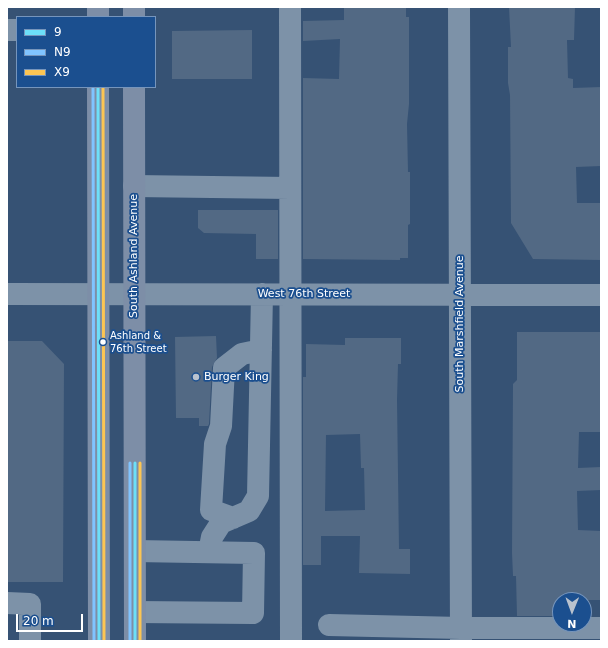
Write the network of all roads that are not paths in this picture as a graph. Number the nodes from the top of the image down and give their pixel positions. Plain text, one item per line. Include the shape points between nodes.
1 (290, 7) edge
2 (459, 7) edge
3 (98, 88) edge
4 (134, 88) edge
5 (134, 186) junction
6 (290, 188) junction
7 (98, 293) junction
8 (134, 293) junction
9 (7, 294) edge
10 (262, 294) junction
11 (290, 294) junction
12 (460, 295) junction
13 (601, 295) edge
14 (261, 350) junction
15 (233, 518) junction
16 (135, 551) junction
17 (209, 552) junction
18 (7, 603) edge
19 (135, 612) junction
20 (329, 624) dead end
21 (601, 628) edge
22 (461, 634) edge
23 (30, 641) edge
24 (99, 641) edge
25 (135, 641) edge
26 (291, 641) edge

1 - 6 street
2 - 12 street, South Marshfield Avenue
3 - 7 main road
4 - 5 main road, South Ashland Avenue
5 - 6 street
5 - 8 main road, South Ashland Avenue
6 - 11 street
7 - 8 street, West 76th Street
7 - 9 street, West 76th Street
7 - 24 main road
8 - 10 street, West 76th Street
8 - 16 main road, South Ashland Avenue
10 - 11 street, West 76th Street
10 - 14 street
11 - 12 street, West 76th Street
11 - 26 street
12 - 13 street, West 76th Street
12 - 22 street, South Marshfield Avenue
14 - 15 street via 258,496 249,511
14 - 15 street via 242,354 224,368 221,426 215,444 210,510
15 - 17 street via 221,523 212,537
16 - 17 street
16 - 19 main road, South Ashland Avenue
17 - 19 street via 254,553 253,613
18 - 23 street via 30,604
19 - 25 main road, South Ashland Avenue
20 - 22 street
21 - 22 street

